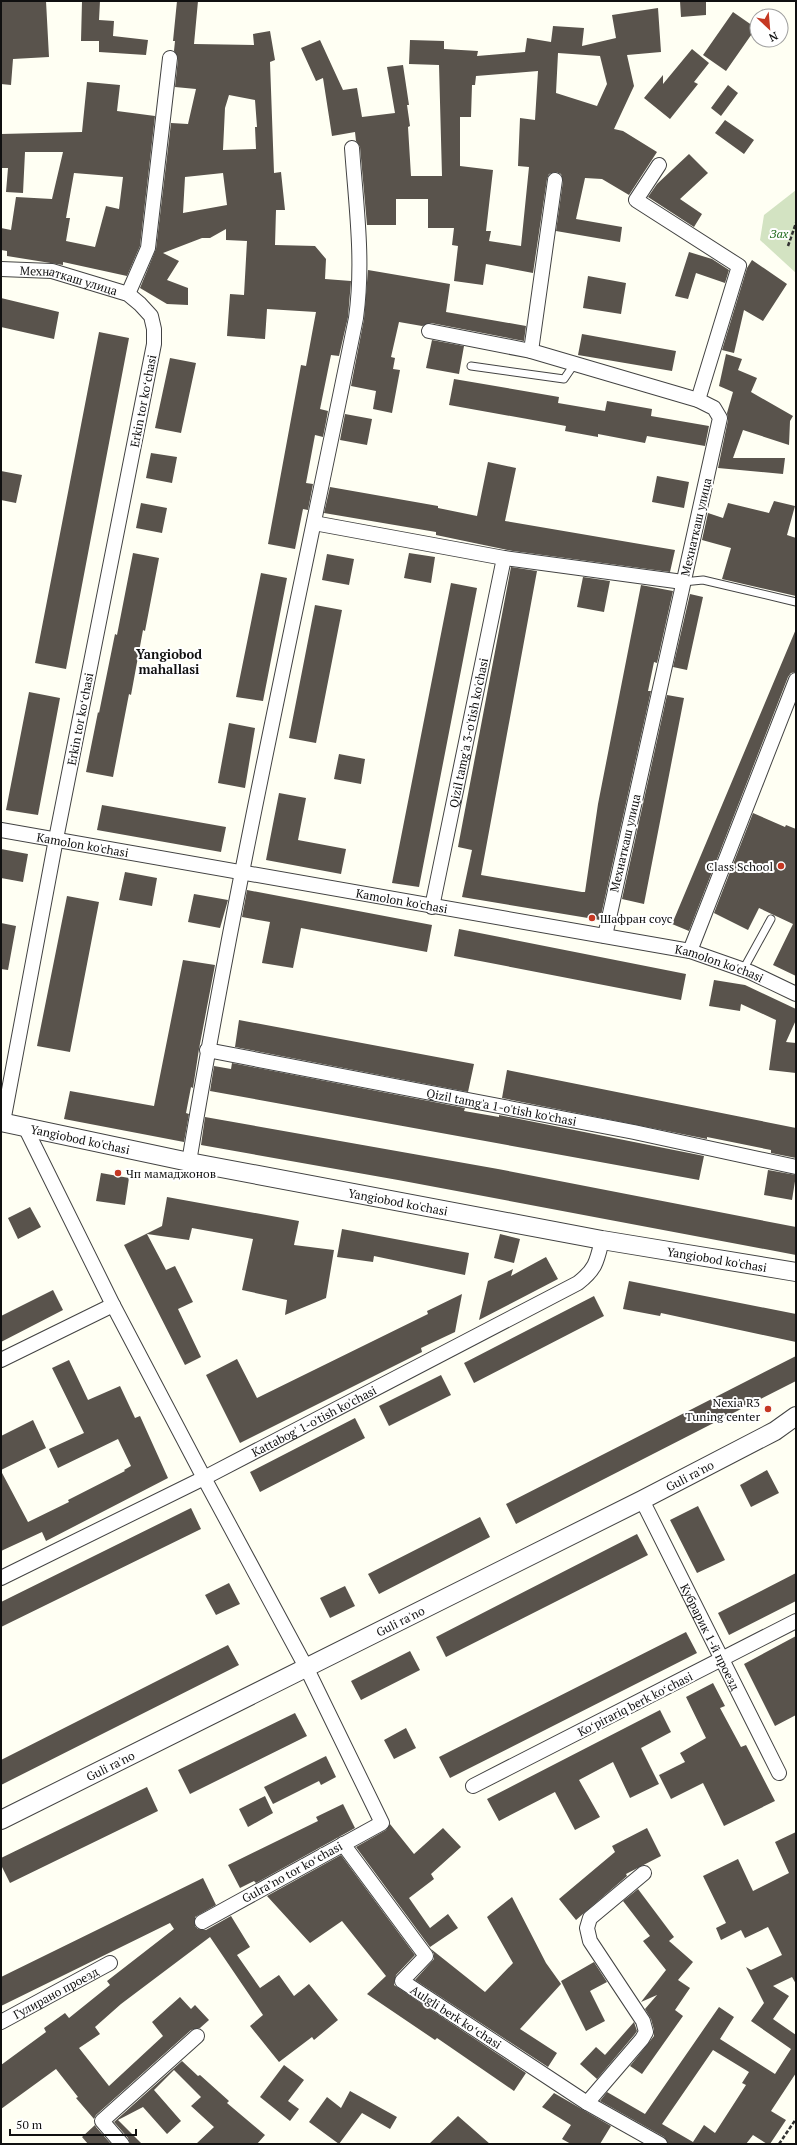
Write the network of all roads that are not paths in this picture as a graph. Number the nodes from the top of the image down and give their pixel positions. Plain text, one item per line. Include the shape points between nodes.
1 (170, 58) dead end
2 (352, 148) dead end
3 (659, 165) dead end
4 (555, 180) dead end
5 (1, 269) edge
6 (128, 294) junction
7 (151, 316) joint
8 (429, 331) dead end
9 (531, 351) junction
10 (575, 363) junction
11 (471, 366) dead end
12 (698, 400) junction
13 (314, 523) junction
14 (504, 558) junction
15 (683, 582) junction
16 (796, 602) edge
17 (796, 680) edge
18 (1, 830) edge
19 (56, 839) junction
20 (242, 872) junction
21 (432, 907) junction
22 (771, 919) dead end
23 (605, 936) junction
24 (690, 952) junction
25 (744, 970) junction
26 (796, 994) edge
27 (207, 1050) junction
28 (2, 1123) edge
29 (25, 1127) junction
30 (189, 1162) junction
31 (796, 1167) edge
32 (602, 1240) junction
33 (796, 1272) edge
34 (114, 1305) junction
35 (1, 1360) edge
36 (796, 1416) edge
37 (204, 1478) junction
38 (642, 1500) junction
39 (1, 1578) edge
40 (796, 1621) edge
41 (724, 1659) junction
42 (307, 1669) junction
43 (779, 1773) dead end
44 (473, 1786) dead end
45 (1, 1820) edge
46 (343, 1844) junction
47 (644, 1873) dead end
48 (202, 1922) dead end
49 (110, 1963) dead end
50 (1, 2022) edge
51 (196, 2036) dead end
52 (587, 2103) junction
53 (122, 2144) edge
54 (660, 2144) edge

1 - 6 street via 148,248
2 - 13 street via 360,288
3 - 12 street via 636,200 739,266
4 - 9 street
5 - 6 street, Мехнаткаш улица via 52,271
6 - 7 street, Мехнаткаш улица
7 - 19 street, Erkin tor koʻchasi via 154,344
8 - 9 street, Мехнаткаш улица
9 - 10 street, Мехнаткаш улица
10 - 11 lane via 564,379
10 - 12 street, Мехнаткаш улица
12 - 15 street, Мехнаткаш улица via 714,408 720,418
13 - 14 street
13 - 20 street
14 - 15 street
14 - 21 street, Qizil tamg'a 3-o'tish ko'chasi
15 - 16 lane via 703,580
15 - 23 street, Мехнаткаш улица
17 - 24 street
18 - 19 street, Kamolon ko'chasi
19 - 20 street, Kamolon ko'chasi
19 - 28 street, Erkin tor koʻchasi
20 - 21 street, Kamolon ko'chasi
20 - 27 street
21 - 23 street, Kamolon ko'chasi
22 - 25 lane
23 - 24 street, Kamolon ko'chasi
24 - 25 street, Kamolon ko'chasi
25 - 26 street, Kamolon ko'chasi
27 - 30 street
27 - 31 street, Qizil tamg'a 1-o'tish ko'chasi via 634,1132
28 - 29 street, Yangiobod ko'chasi
29 - 30 street, Yangiobod ko'chasi
29 - 34 street
30 - 32 street, Yangiobod ko'chasi
32 - 33 street, Yangiobod ko'chasi
32 - 37 street, Kattabog' 1-o'tish ko'chasi via 596,1265 589,1275 578,1283
34 - 35 street
34 - 37 street
36 - 38 street, Guli ra'no via 775,1431
37 - 39 street, Kattabog' 1-o'tish ko'chasi
37 - 42 street
38 - 41 street, Кубрарик 1-й проезд
38 - 42 street, Guli ra'no
40 - 41 street, Koʻpirariq berk koʻchasi
41 - 43 street, Кубрарик 1-й проезд
41 - 44 street, Koʻpirariq berk koʻchasi
42 - 45 street, Guli ra'no
42 - 46 street, Gulraʼno tor koʻchasi via 382,1823
46 - 48 street, Gulraʼno tor koʻchasi
46 - 52 street, Aulgli berk koʻchasi via 426,1956 402,1982
47 - 52 street via 590,1918 587,1928 590,1941 642,2021 646,2032 642,2040
49 - 50 street, Гулирано проезд
51 - 53 street via 102,2121
52 - 54 street, Aulgli berk koʻchasi

